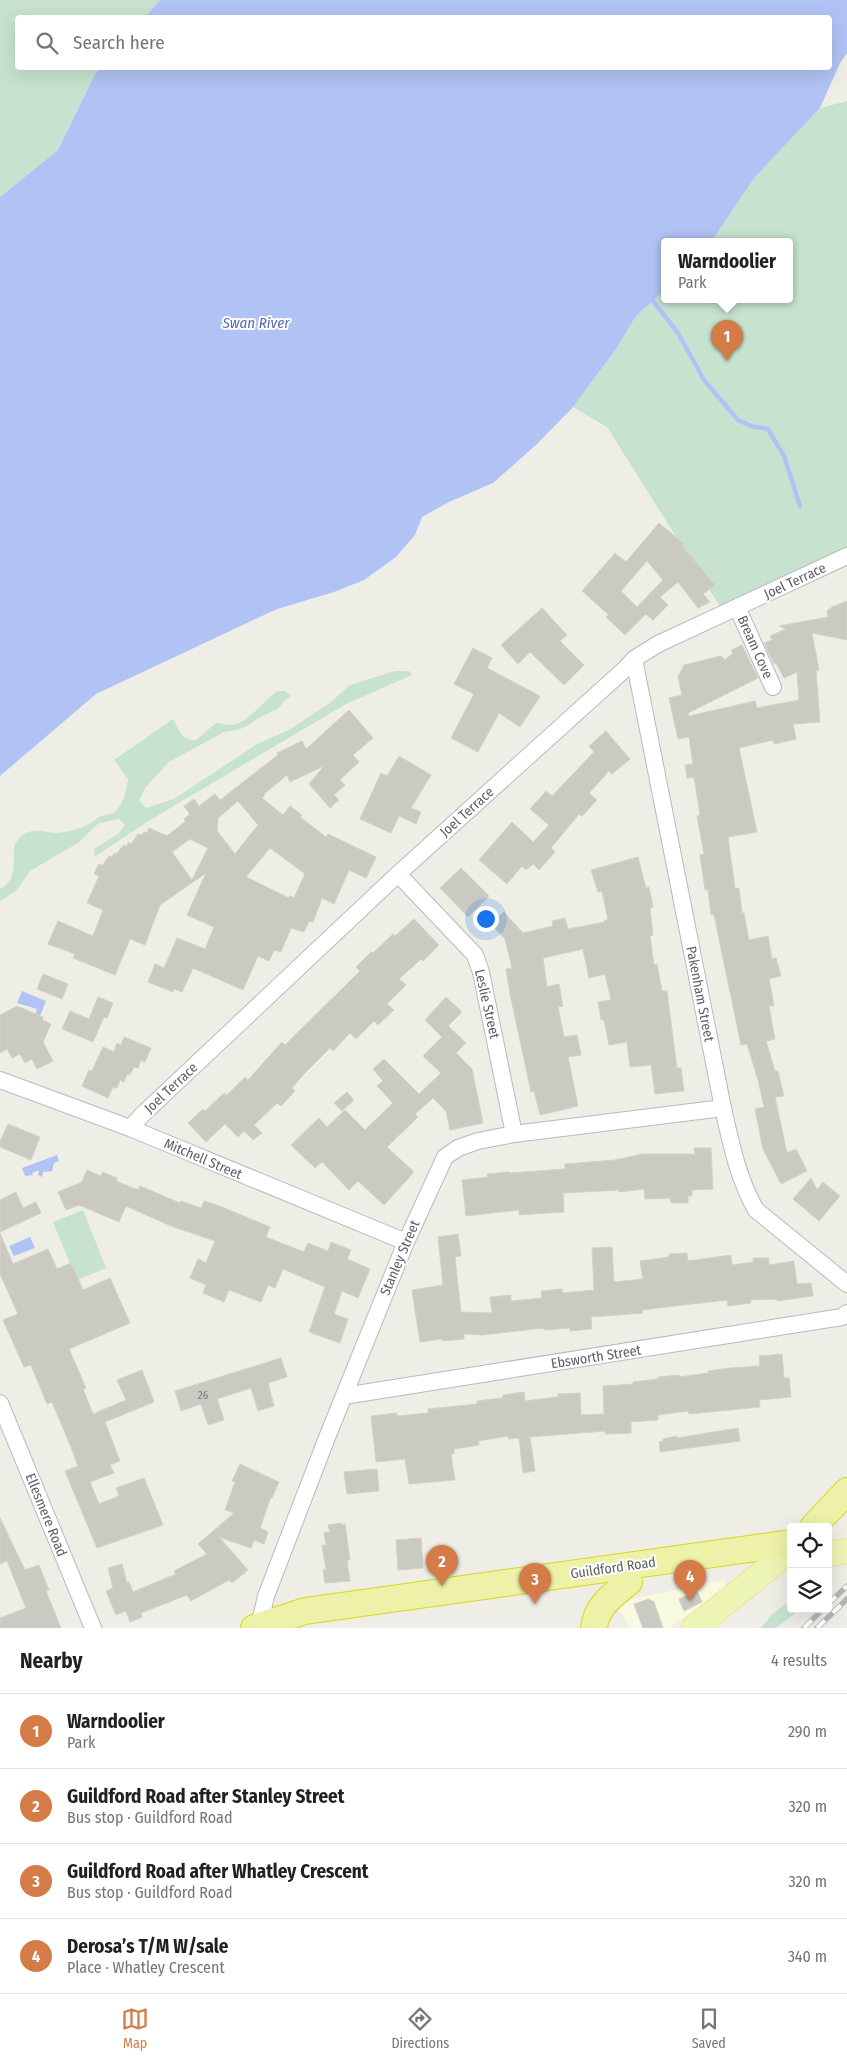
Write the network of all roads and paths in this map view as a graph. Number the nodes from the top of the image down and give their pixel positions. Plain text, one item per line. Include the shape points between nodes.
1 (847, 556) edge
2 (737, 608) junction
3 (634, 659) junction
4 (773, 687) dead end
5 (398, 874) junction
6 (0, 1080) edge
7 (723, 1108) junction
8 (130, 1128) junction
9 (514, 1134) junction
10 (406, 1242) junction
11 (847, 1284) edge
12 (847, 1313) edge
13 (344, 1396) junction
14 (0, 1403) edge
15 (847, 1491) edge
16 (847, 1513) edge
17 (818, 1523) edge
18 (832, 1529) edge
19 (847, 1536) edge
20 (832, 1538) edge
21 (847, 1552) edge
22 (832, 1554) edge
23 (787, 1556) edge
24 (787, 1556) edge
25 (787, 1557) edge
26 (787, 1557) edge
27 (629, 1582) junction
28 (93, 1628) edge
29 (256, 1628) edge
30 (594, 1628) edge
31 (694, 1628) edge
32 (718, 1628) edge

1 - 2 street, Joel Terrace
2 - 3 street, Joel Terrace via 658,644
2 - 4 street, Bream Cove
3 - 5 street, Joel Terrace
3 - 7 street, Pakenham Street
5 - 8 street, Joel Terrace
5 - 9 street, Leslie Street via 475,956
6 - 8 street, Mitchell Street
7 - 9 street, Stanley Street
7 - 11 street, Pakenham Street via 736,1162 756,1210
8 - 10 street, Mitchell Street
9 - 10 street, Stanley Street via 478,1141 445,1157
10 - 13 street, Stanley Street
12 - 13 street, Ebsworth Street via 842,1317
13 - 29 street, Stanley Street
14 - 28 street, Ellesmere Road
15 - 17 highway
16 - 18 highway
19 - 20 main road
21 - 22 main road
23 - 29 highway, Guildford Road via 305,1611
24 - 27 highway, Guildford Road
25 - 31 main road
26 - 32 main road
27 - 29 highway, Guildford Road via 307,1625
27 - 30 highway via 602,1606

